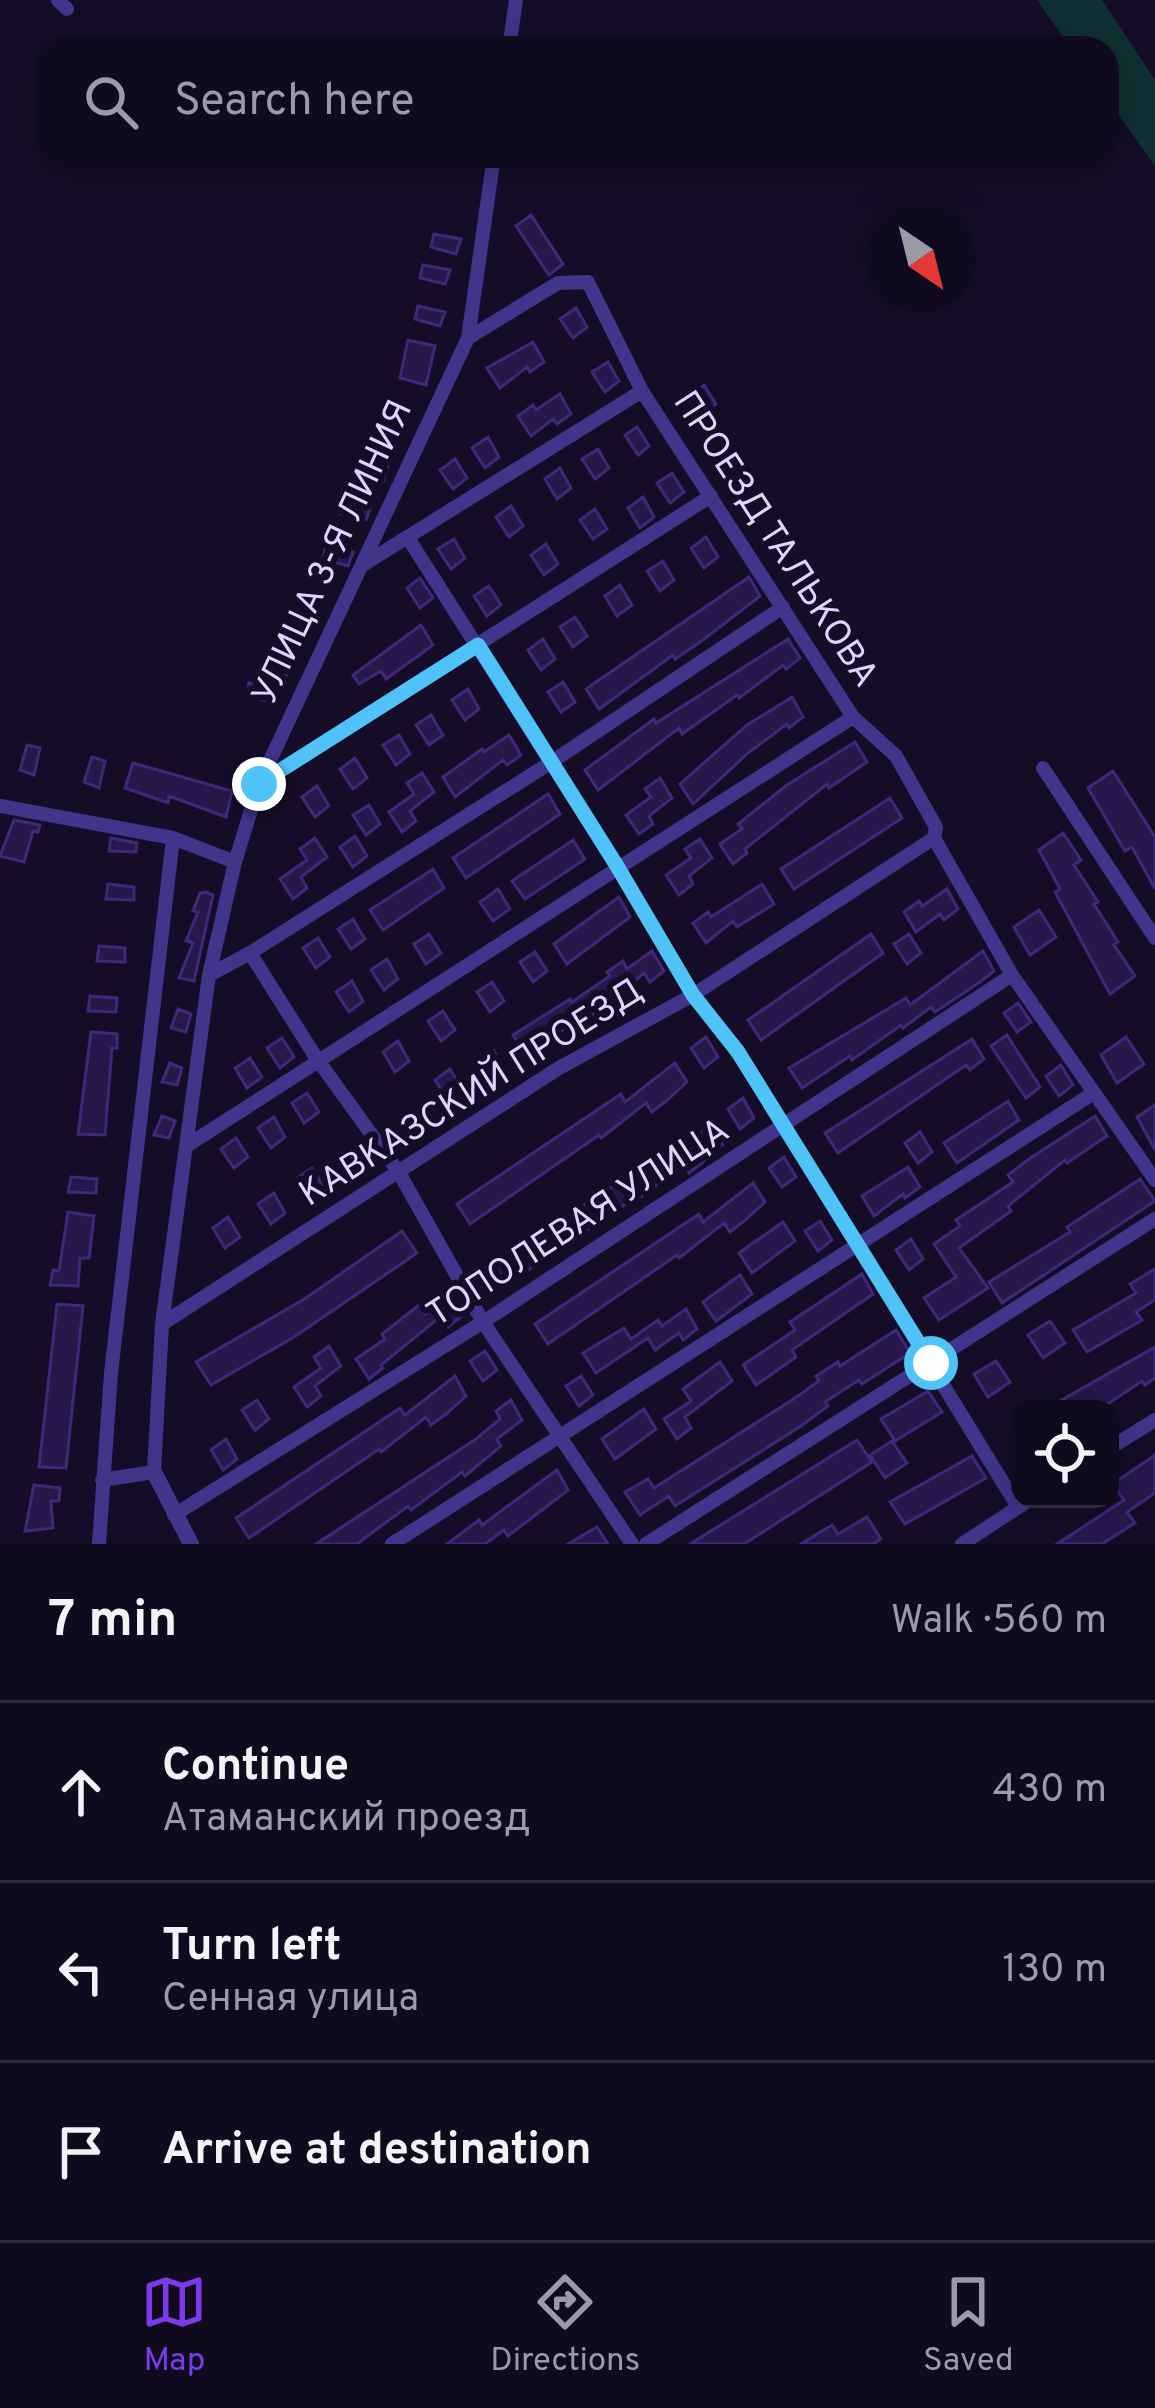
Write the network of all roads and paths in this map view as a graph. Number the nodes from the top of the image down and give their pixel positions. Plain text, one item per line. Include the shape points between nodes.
1 (516, 0) edge
2 (511, 36) edge
3 (492, 168) edge
4 (468, 338) junction
5 (642, 391) junction
6 (711, 496) junction
7 (408, 538) junction
8 (361, 566) junction
9 (783, 607) junction
10 (478, 645) junction
11 (853, 717) junction
12 (550, 763) junction
13 (1043, 768) dead end
14 (259, 784) junction
15 (0, 806) edge
16 (173, 838) junction
17 (934, 838) junction
18 (235, 862) junction
19 (617, 866) junction
20 (1155, 938) edge
21 (250, 953) junction
22 (208, 974) junction
23 (1012, 975) junction
24 (693, 995) junction
25 (317, 1059) junction
26 (1092, 1094) junction
27 (784, 1127) junction
28 (188, 1144) junction
29 (398, 1172) junction
30 (1155, 1180) edge
31 (1155, 1220) edge
32 (859, 1244) junction
33 (483, 1322) junction
34 (162, 1324) junction
35 (931, 1363) junction
36 (1155, 1420) edge
37 (559, 1438) junction
38 (1119, 1442) edge
39 (154, 1472) junction
40 (102, 1480) junction
41 (1011, 1483) edge
42 (1016, 1508) edge
43 (174, 1515) junction
44 (99, 1544) edge
45 (191, 1544) edge
46 (392, 1544) edge
47 (632, 1544) edge
48 (646, 1544) edge
49 (962, 1544) edge

1 - 2 street
3 - 4 street, УЛИЦА 3-Я ЛИНИЯ
4 - 5 street, ПРОЕЗД ТАЛЬКОВА via 558,283 588,282
4 - 8 street, УЛИЦА 3-Я ЛИНИЯ
5 - 6 street, ПРОЕЗД ТАЛЬКОВА
5 - 7 street
6 - 9 street, ПРОЕЗД ТАЛЬКОВА
6 - 10 street
7 - 8 street
7 - 10 street
8 - 14 street, УЛИЦА 3-Я ЛИНИЯ
9 - 11 street, ПРОЕЗД ТАЛЬКОВА
9 - 12 street
10 - 12 street
10 - 14 street
11 - 17 street, ПРОЕЗД ТАЛЬКОВА via 896,756 936,827
11 - 19 street
12 - 19 street
12 - 21 street
13 - 20 street
14 - 18 street, УЛИЦА 3-Я ЛИНИЯ
15 - 16 street
16 - 18 street
16 - 40 street
17 - 23 street, ПРОЕЗД ТАЛЬКОВА
17 - 24 street, КАВКАЗСКИЙ ПРОЕЗД
18 - 22 street, УЛИЦА 3-Я ЛИНИЯ
19 - 24 street
19 - 25 street
21 - 22 street
21 - 25 street
22 - 28 street, УЛИЦА 3-Я ЛИНИЯ
23 - 26 street, ПРОЕЗД ТАЛЬКОВА
23 - 27 street, ТОПОЛЕВАЯ УЛИЦА
24 - 27 street
24 - 29 street, КАВКАЗСКИЙ ПРОЕЗД
25 - 28 street
25 - 29 street
26 - 30 street, ПРОЕЗД ТАЛЬКОВА
26 - 32 street
27 - 32 street
27 - 33 street, ТОПОЛЕВАЯ УЛИЦА
28 - 34 street, УЛИЦА 3-Я ЛИНИЯ
29 - 33 street
29 - 34 street, КАВКАЗСКИЙ ПРОЕЗД
31 - 35 street
32 - 35 street
32 - 37 street
33 - 37 street
33 - 43 street, ТОПОЛЕВАЯ УЛИЦА
34 - 39 street, УЛИЦА 3-Я ЛИНИЯ
35 - 41 street
35 - 48 street
36 - 38 street
37 - 46 street
37 - 47 street
39 - 40 street
39 - 43 street
40 - 44 street
42 - 49 street
43 - 45 street

